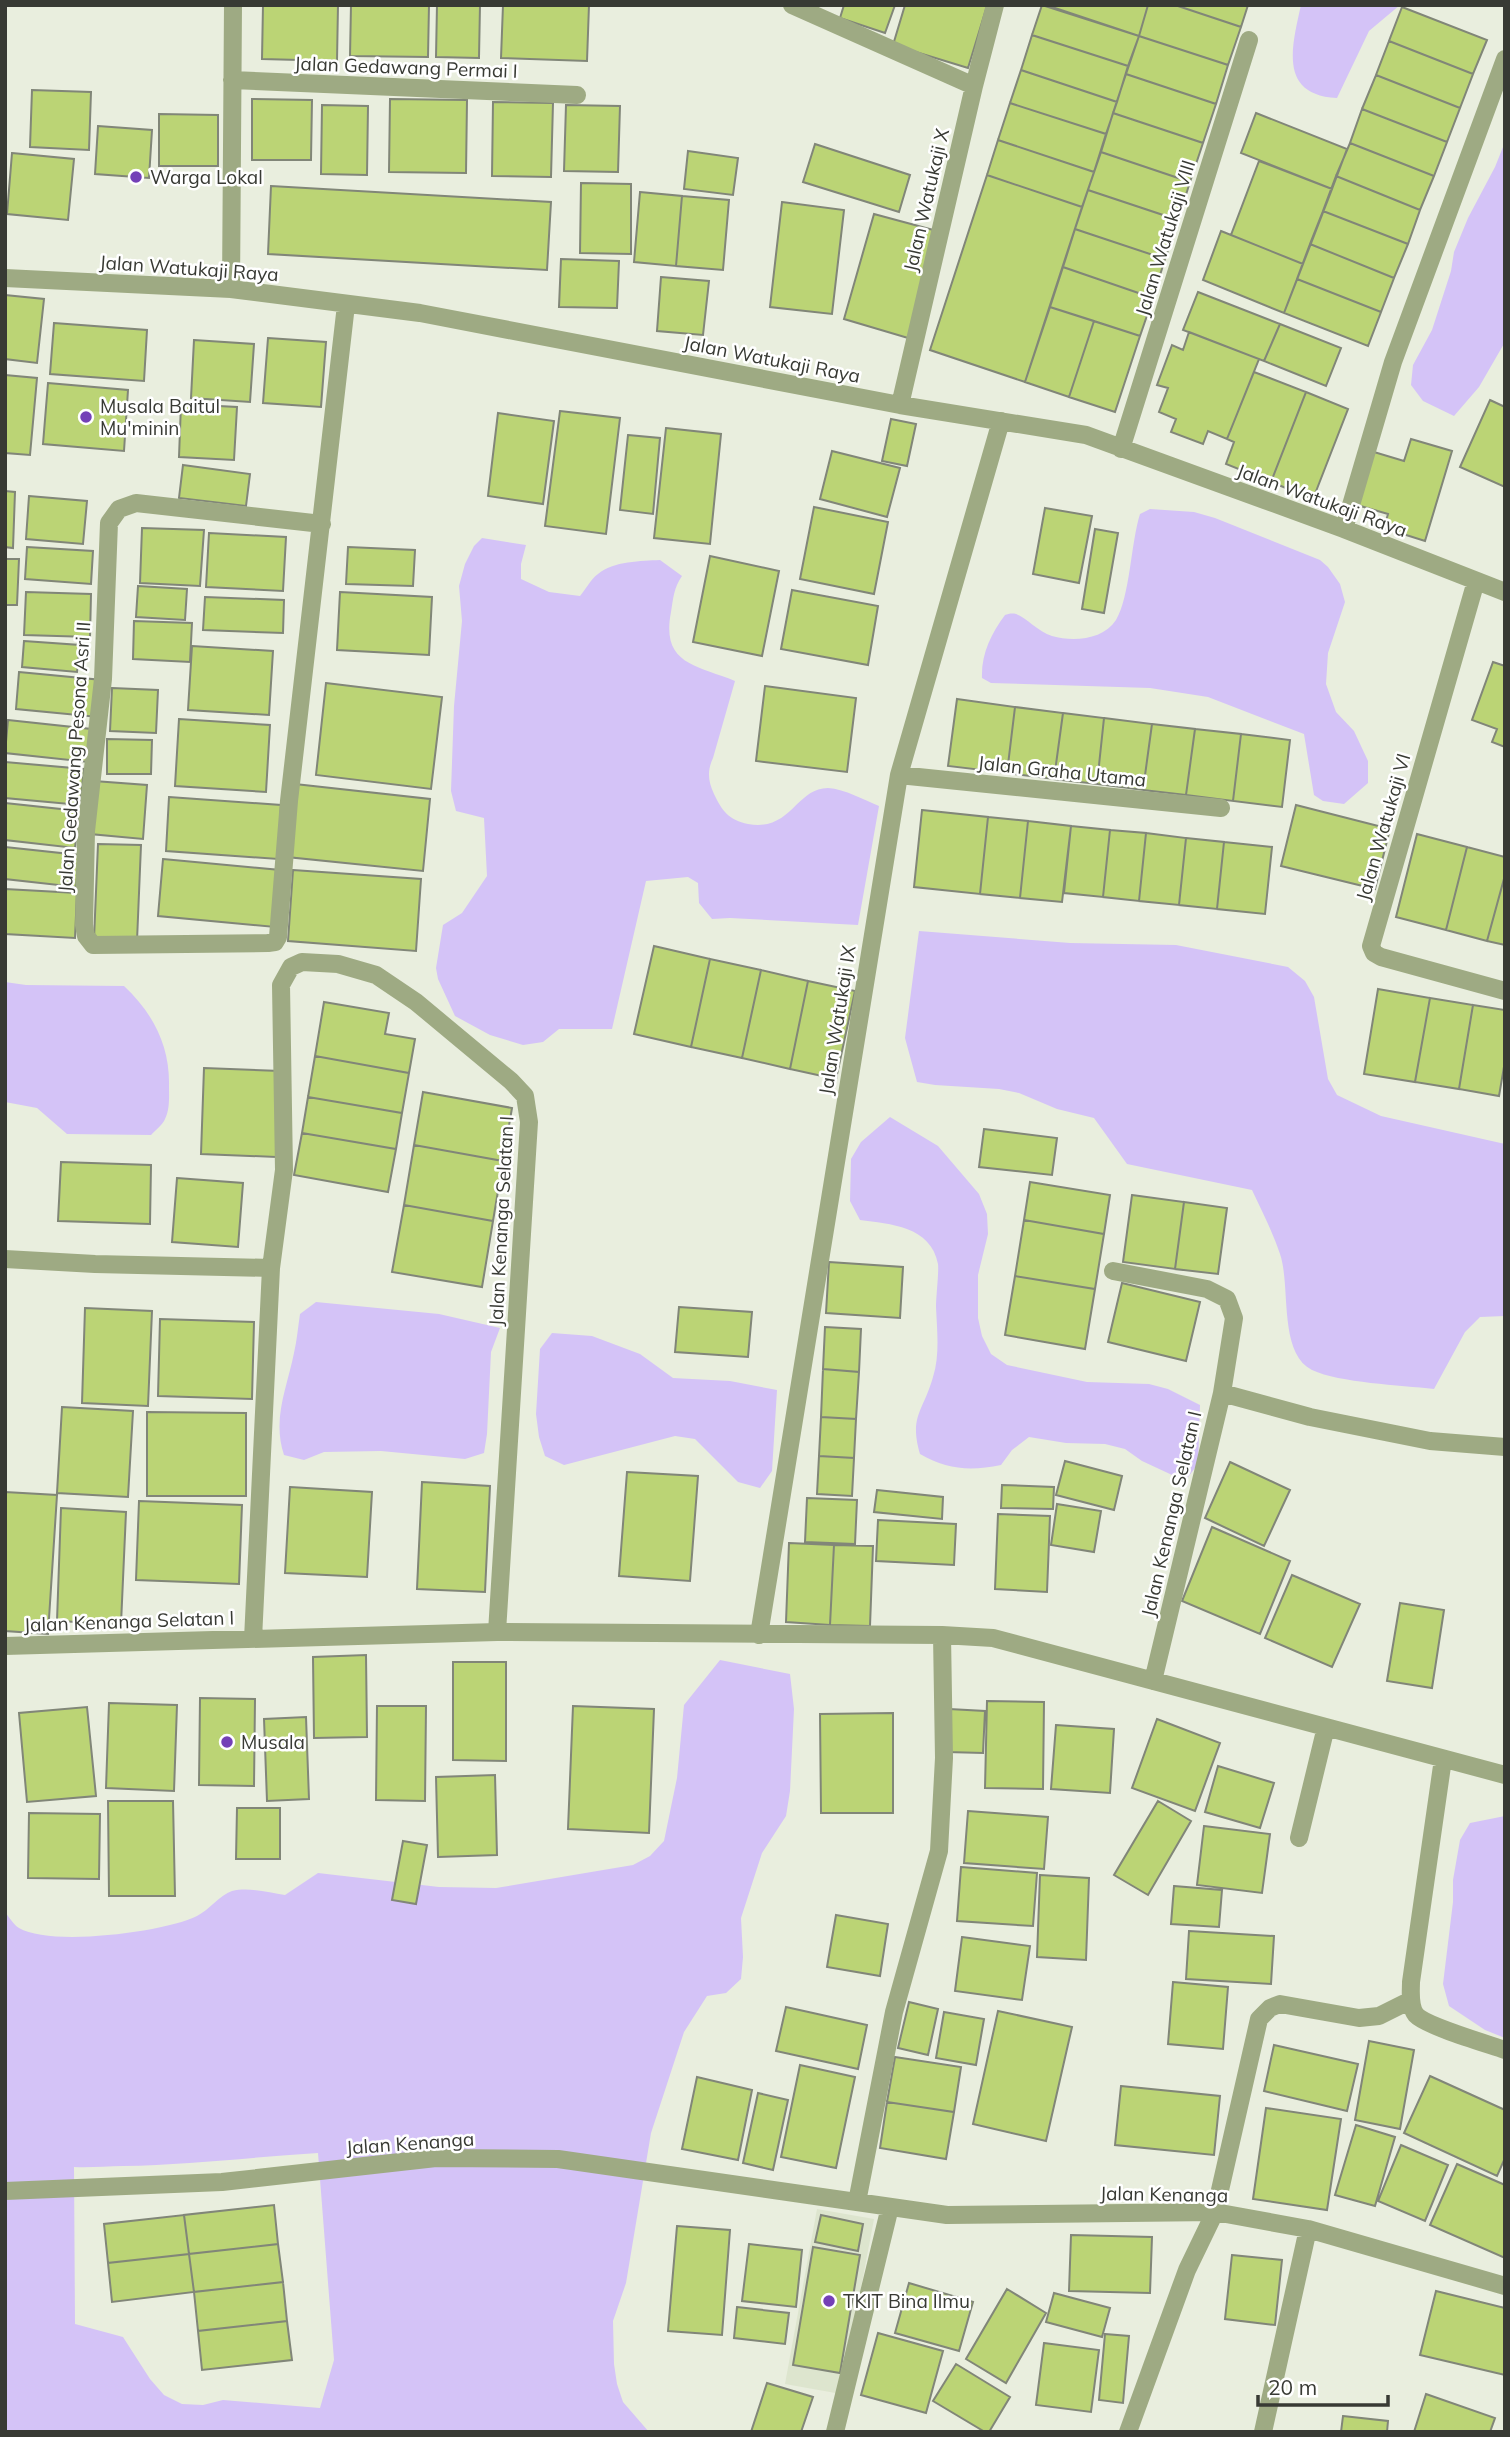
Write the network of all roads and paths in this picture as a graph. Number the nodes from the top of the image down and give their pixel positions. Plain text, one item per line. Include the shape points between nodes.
1 (233, 5) edge
2 (792, 5) edge
3 (995, 5) edge
4 (1249, 40) dead end
5 (1505, 59) edge
6 (232, 80) junction
7 (974, 86) junction
8 (577, 95) dead end
9 (5, 278) edge
10 (231, 289) junction
11 (346, 305) junction
12 (900, 405) junction
13 (1001, 421) junction
14 (1121, 449) junction
15 (322, 524) junction
16 (1344, 529) junction
17 (1476, 581) junction
18 (1505, 592) edge
19 (899, 775) junction
20 (1222, 808) dead end
21 (1505, 991) edge
22 (5, 1259) edge
23 (271, 1268) junction
24 (1113, 1271) dead end
25 (1222, 1393) junction
26 (1505, 1447) edge
27 (497, 1633) junction
28 (942, 1634) junction
29 (759, 1635) junction
30 (253, 1639) junction
31 (5, 1646) edge
32 (1153, 1681) junction
33 (1325, 1727) junction
34 (1443, 1759) junction
35 (1505, 1775) edge
36 (1299, 1838) dead end
37 (1411, 2000) junction
38 (1505, 2050) edge
39 (5, 2191) edge
40 (857, 2202) junction
41 (890, 2207) junction
42 (1215, 2212) junction
43 (1308, 2229) junction
44 (1505, 2286) edge
45 (835, 2432) edge
46 (1128, 2432) edge
47 (1263, 2432) edge

1 - 6 street
2 - 7 street
3 - 7 street, Jalan Watukaji X
4 - 14 street, Jalan Watukaji VIII
5 - 16 street via 1393,362
6 - 8 street, Jalan Gedawang Permai I
6 - 10 street
7 - 12 street, Jalan Watukaji X
9 - 10 street, Jalan Watukaji Raya
10 - 11 street, Jalan Watukaji Raya
11 - 12 street, Jalan Watukaji Raya via 419,313
11 - 15 street, Jalan Gedawang Pesona Asri II
12 - 13 street, Jalan Watukaji Raya
13 - 14 street, Jalan Watukaji Raya via 1086,435
13 - 19 street, Jalan Watukaji IX
14 - 16 street, Jalan Watukaji Raya
15 - 15 street, Jalan Gedawang Pesona Asri II via 136,503 119,509 109,523 103,679 86,831 84,926 93,945 268,943 278,937
16 - 17 street, Jalan Watukaji Raya
17 - 18 street, Jalan Watukaji Raya
17 - 21 street, Jalan Watukaji VI via 1371,946 1381,957
19 - 20 street, Jalan Graha Utama
19 - 29 street, Jalan Watukaji IX
22 - 23 street
23 - 27 street, Jalan Kenanga Selatan I via 284,1170 281,985 291,967 303,962 338,964 376,975 416,1002 525,1096 529,1122
23 - 30 street, Jalan Kenanga Selatan I
24 - 25 street via 1207,1289 1227,1299 1234,1318
25 - 26 street, Jalan Kenanga Selatan I via 1310,1417 1430,1441
25 - 32 street, Jalan Kenanga Selatan I
27 - 29 street, Jalan Kenanga Selatan I
27 - 30 street, Jalan Kenanga Selatan I
28 - 29 street, Jalan Kenanga Selatan I
28 - 32 street, Jalan Kenanga Selatan I via 993,1638
28 - 40 street via 944,1758 939,1851 894,2012
30 - 31 street, Jalan Kenanga Selatan I
32 - 33 street, Jalan Kenanga Selatan I
33 - 34 street, Jalan Kenanga Selatan I
33 - 36 street
34 - 35 street, Jalan Kenanga Selatan I
34 - 37 street
37 - 38 street via 1416,2015 1432,2024
37 - 42 street via 1380,2016 1359,2018 1280,2004 1259,2019
39 - 40 street, Jalan Kenanga via 222,2182 436,2158 477,2158 558,2160
40 - 41 street, Jalan Kenanga
41 - 42 street, Jalan Kenanga via 947,2215
41 - 45 street
42 - 43 street, Jalan Kenanga
42 - 46 street via 1186,2270
43 - 44 street, Jalan Kenanga
43 - 47 street

